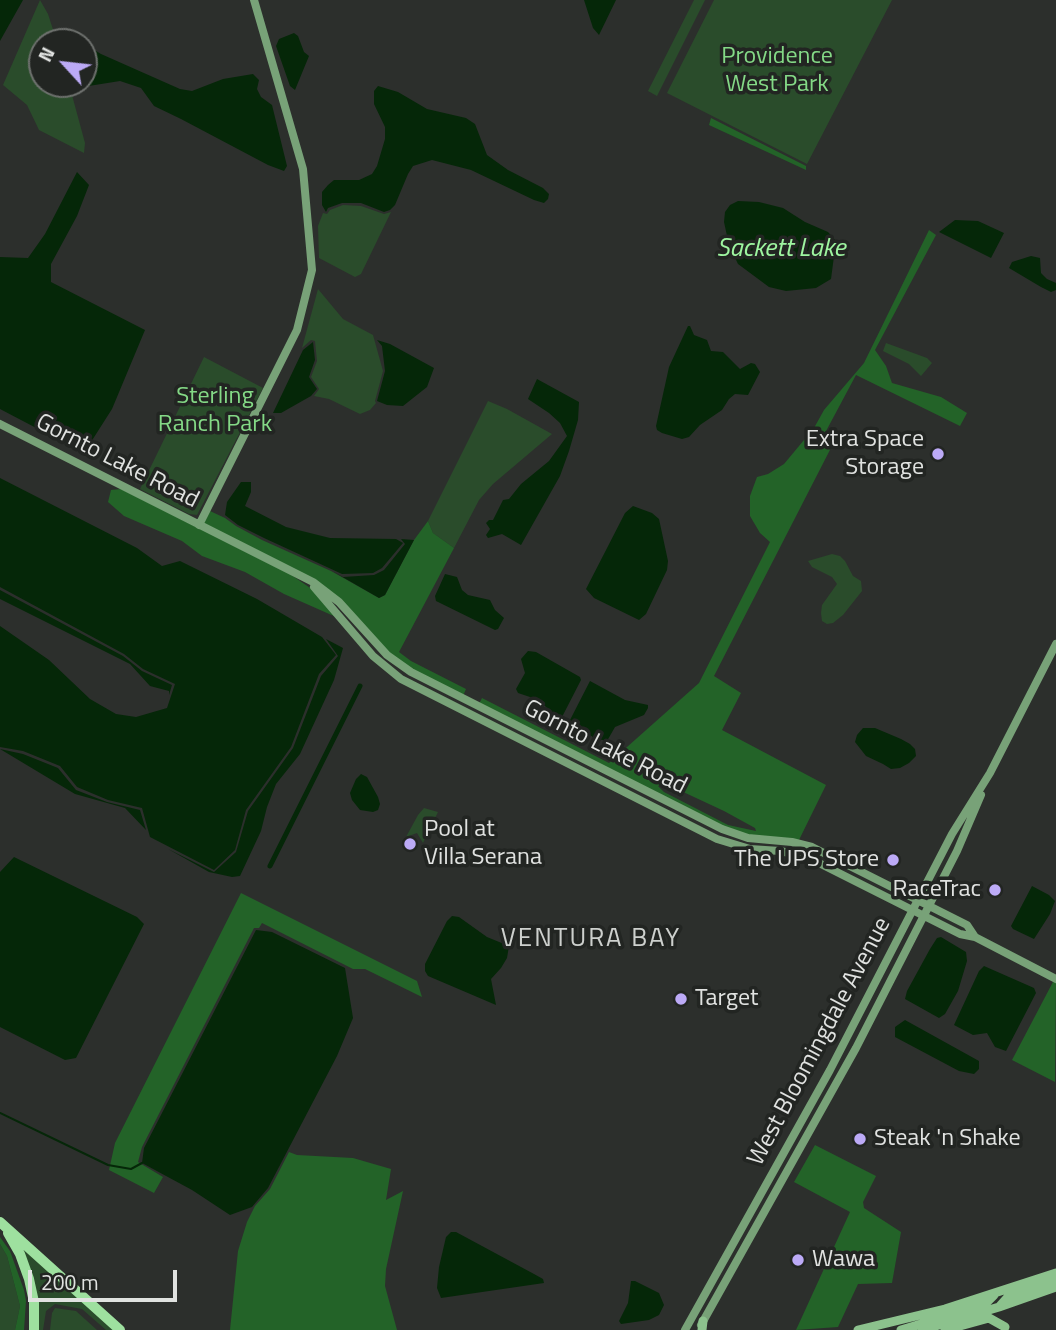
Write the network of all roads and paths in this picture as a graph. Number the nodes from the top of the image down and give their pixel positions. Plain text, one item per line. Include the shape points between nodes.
1 (254, 0) edge
2 (0, 424) edge
3 (199, 525) junction
4 (292, 572) junction
5 (1056, 644) edge
6 (990, 773) junction
7 (812, 847) junction
8 (807, 857) junction
9 (918, 900) junction
10 (929, 906) junction
11 (912, 910) junction
12 (924, 916) junction
13 (975, 937) junction
14 (1056, 979) edge
15 (845, 1040) junction
16 (856, 1048) junction
17 (0, 1222) edge
18 (1056, 1273) edge
19 (1056, 1280) edge
20 (1056, 1287) edge
21 (995, 1294) junction
22 (999, 1307) junction
23 (701, 1327) edge
24 (1005, 1327) dead end
25 (34, 1330) edge
26 (120, 1330) edge
27 (685, 1330) edge
28 (858, 1330) edge
29 (901, 1330) edge
30 (922, 1330) edge
31 (945, 1330) edge

1 - 3 street via 303,169 312,270 297,330
2 - 3 street, Gornto Lake Road
3 - 4 street, Gornto Lake Road
4 - 7 street, Gornto Lake Road via 329,593 387,655 411,672 722,829 748,838
4 - 8 street, Gornto Lake Road via 318,590 373,656 401,678 718,839
5 - 6 street, West Bloomingdale Avenue
6 - 9 street, West Bloomingdale Avenue
6 - 10 street, West Bloomingdale Avenue
7 - 8 street
7 - 9 street, Gornto Lake Road
8 - 11 street, Gornto Lake Road
9 - 10 street, Gornto Lake Road
9 - 11 street, West Bloomingdale Avenue
10 - 12 street, West Bloomingdale Avenue
10 - 13 street, Gornto Lake Road via 967,925
11 - 12 street, Gornto Lake Road
11 - 15 street, West Bloomingdale Avenue
12 - 13 street, Gornto Lake Road
12 - 16 street, West Bloomingdale Avenue
13 - 14 street
15 - 16 street
15 - 27 street, West Bloomingdale Avenue
16 - 23 street, West Bloomingdale Avenue
17 - 25 highway via 30,1279
17 - 26 highway
18 - 21 main road
19 - 22 main road via 1008,1297
20 - 22 main road
21 - 28 main road
21 - 29 main road via 984,1305
22 - 30 main road
24 - 31 main road via 989,1318

